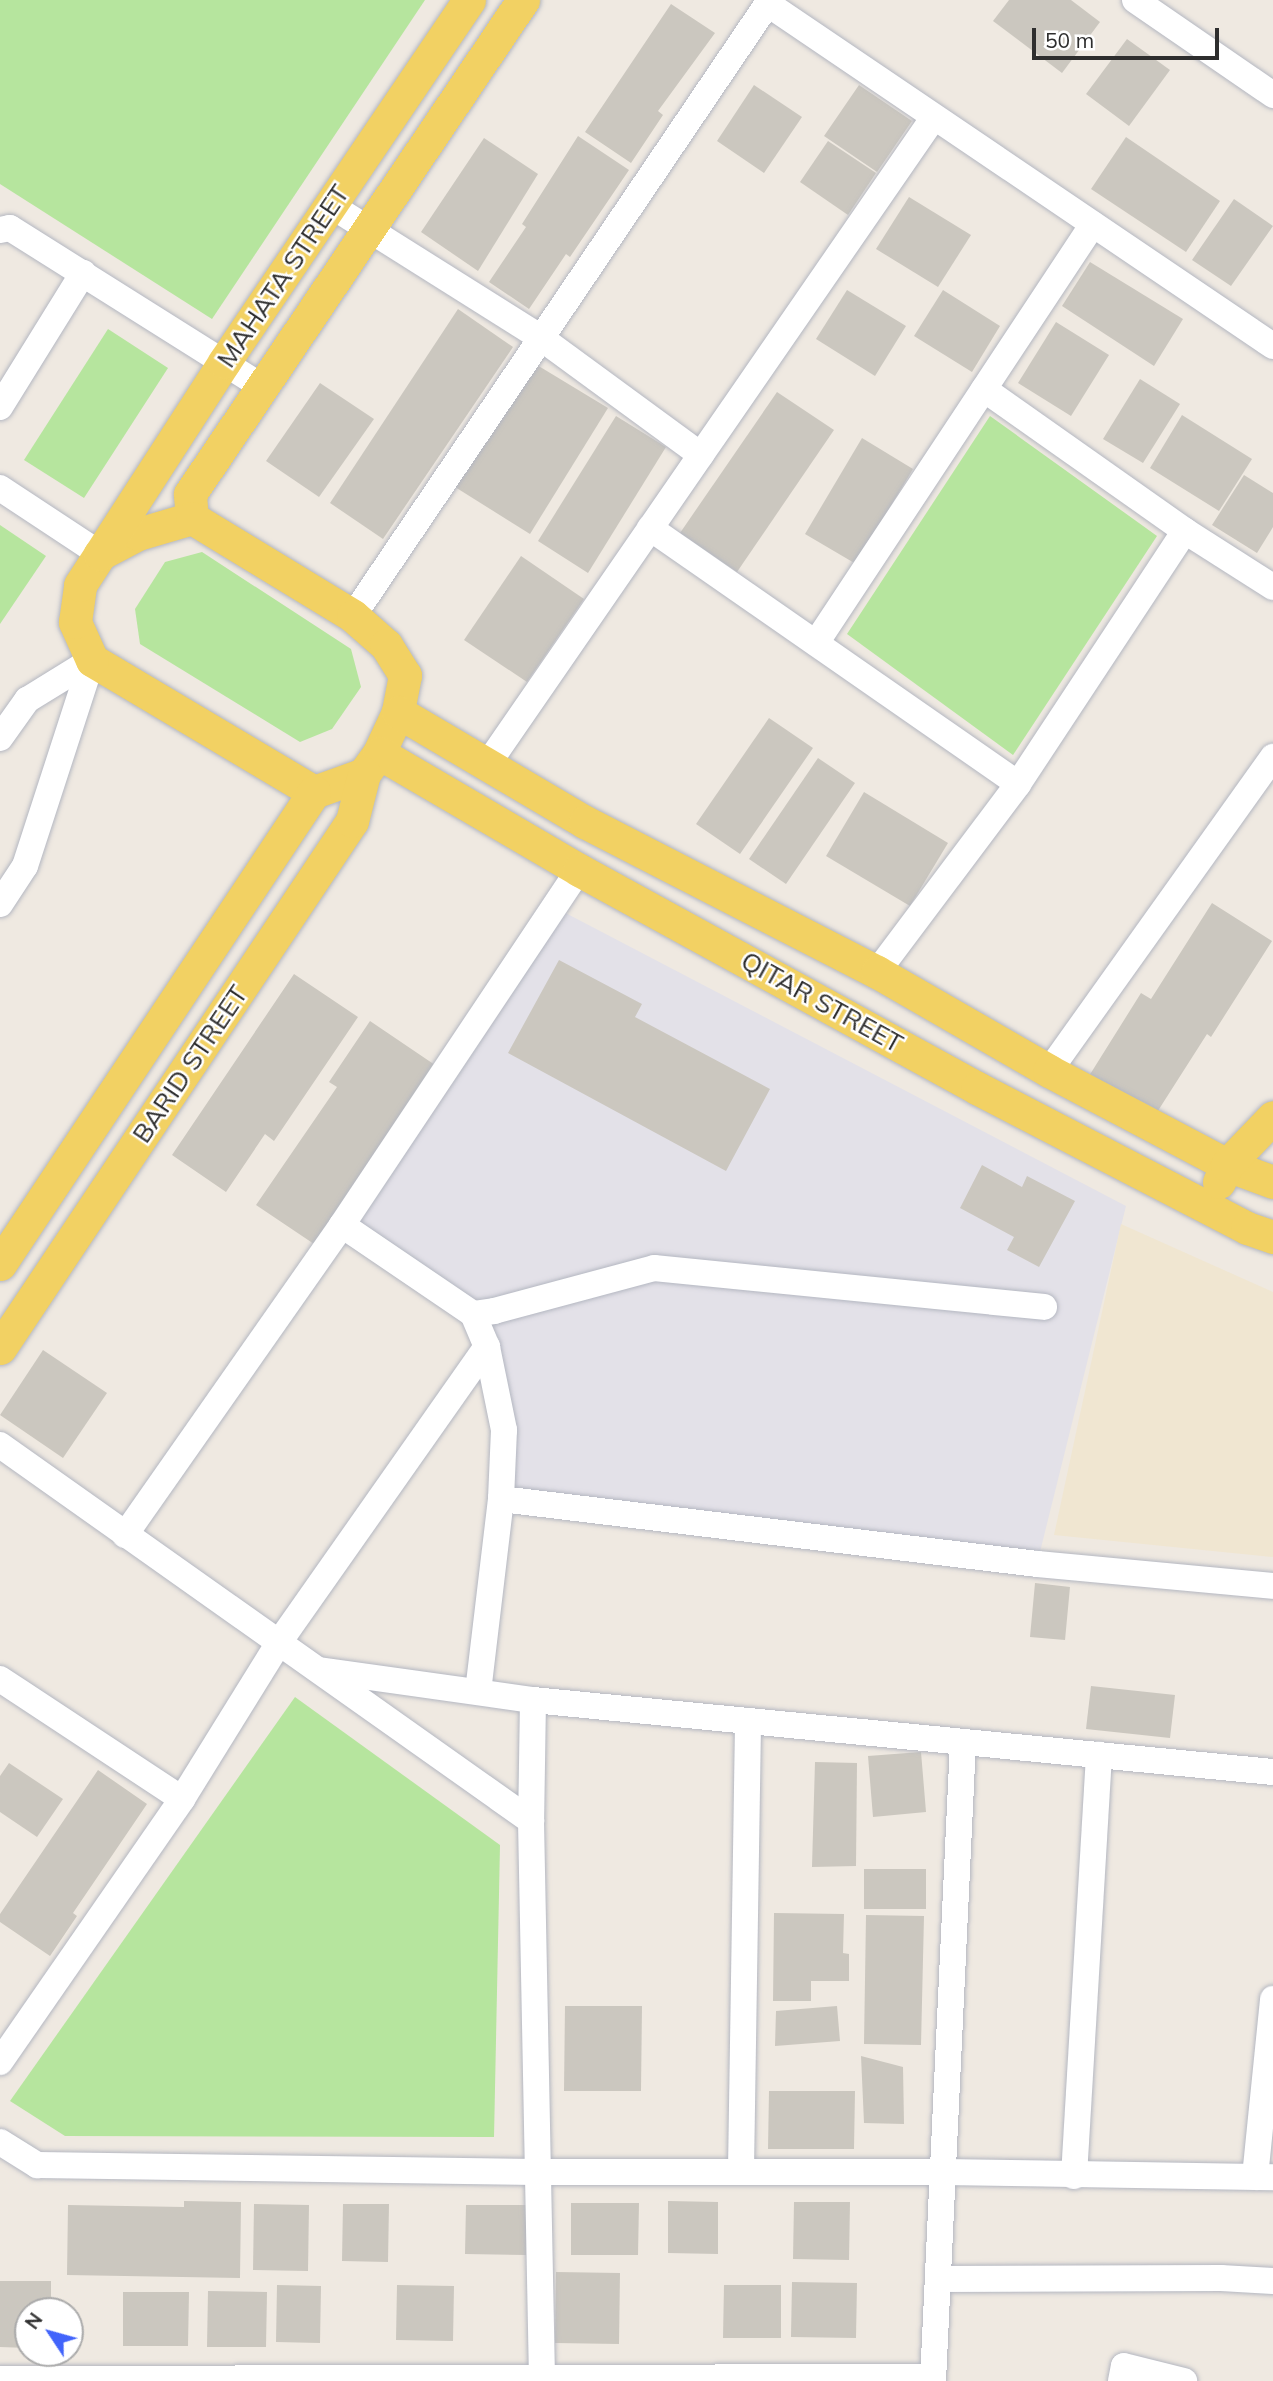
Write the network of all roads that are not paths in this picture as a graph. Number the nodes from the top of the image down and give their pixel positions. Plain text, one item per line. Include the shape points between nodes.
1 (469, 0) edge
2 (523, 0) edge
3 (1135, 0) edge
4 (769, 2) edge
5 (1273, 95) edge
6 (934, 117) junction
7 (330, 205) junction
8 (1093, 224) junction
9 (368, 228) junction
10 (0, 230) edge
11 (83, 274) junction
12 (541, 338) junction
13 (1271, 340) edge
14 (224, 362) junction
15 (262, 387) junction
16 (984, 389) junction
17 (0, 407) edge
18 (701, 455) junction
19 (0, 488) edge
20 (192, 518) junction
21 (650, 528) junction
22 (1185, 531) junction
23 (100, 554) junction
24 (1269, 576) edge
25 (353, 616) junction
26 (816, 643) junction
27 (92, 660) junction
28 (398, 712) junction
29 (0, 738) edge
30 (1273, 757) edge
31 (371, 763) junction
32 (487, 765) junction
33 (1018, 784) junction
34 (314, 792) junction
35 (579, 870) junction
36 (0, 904) edge
37 (842, 956) junction
38 (877, 972) junction
39 (821, 1000) junction
40 (997, 1041) junction
41 (1049, 1070) junction
42 (976, 1088) junction
43 (1273, 1117) edge
44 (1227, 1165) junction
45 (1272, 1181) edge
46 (1206, 1207) junction
47 (341, 1225) junction
48 (1260, 1233) edge
49 (2, 1255) edge
50 (1044, 1307) dead end
51 (473, 1314) junction
52 (487, 1347) junction
53 (0, 1348) edge
54 (0, 1445) edge
55 (501, 1499) junction
56 (125, 1535) junction
57 (1273, 1586) edge
58 (281, 1641) junction
59 (319, 1670) junction
60 (0, 1679) edge
61 (478, 1691) junction
62 (533, 1700) junction
63 (748, 1721) junction
64 (963, 1742) junction
65 (1099, 1755) junction
66 (1273, 1772) edge
67 (182, 1799) junction
68 (531, 1821) junction
69 (1273, 1999) edge
70 (0, 2062) edge
71 (0, 2142) edge
72 (741, 2170) junction
73 (540, 2172) junction
74 (943, 2172) junction
75 (1074, 2176) junction
76 (1264, 2177) edge
77 (938, 2279) junction
78 (1273, 2281) edge
79 (0, 2379) edge
80 (542, 2379) edge
81 (737, 2379) edge
82 (933, 2379) edge
83 (1121, 2381) edge
84 (1184, 2381) edge

1 - 7 main road, MAHATA STREET
2 - 9 main road, MAHATA STREET
3 - 5 street
4 - 6 street
4 - 12 street
6 - 8 street
6 - 18 street
7 - 9 street
7 - 14 main road, MAHATA STREET
8 - 13 street
8 - 16 street
9 - 12 street
9 - 15 main road, MAHATA STREET
10 - 11 street via 10,228
11 - 14 street
11 - 17 street
12 - 18 street
12 - 25 street
14 - 15 street
14 - 23 main road, MAHATA STREET
15 - 20 main road, MAHATA STREET via 190,494
16 - 22 street
16 - 26 street
18 - 21 street
19 - 23 street
20 - 23 main road via 138,534
20 - 25 main road, BARID STREET
21 - 26 street
21 - 32 street
22 - 24 street
22 - 33 street
23 - 27 main road, MAHATA STREET via 80,585 75,622
25 - 28 main road, BARID STREET via 386,645 405,675
26 - 33 street
27 - 29 street via 27,700
27 - 34 main road
27 - 36 street via 25,866
28 - 31 main road, BARID STREET
28 - 32 main road, QITAR STREET
30 - 41 street
31 - 34 main road
31 - 35 main road, QITAR STREET
31 - 53 main road, BARID STREET via 352,821
32 - 37 main road, QITAR STREET via 585,822
33 - 38 street
34 - 49 main road, BARID STREET
35 - 39 main road, QITAR STREET
35 - 47 street
37 - 38 main road, QITAR STREET
37 - 39 main road
38 - 40 main road, QITAR STREET
39 - 42 main road, QITAR STREET
40 - 41 main road, QITAR STREET
40 - 42 main road
41 - 44 main road, QITAR STREET
42 - 46 main road, QITAR STREET
43 - 44 main road
44 - 45 main road, QITAR STREET
44 - 46 main road
45 - 48 main road
46 - 48 main road, QITAR STREET
47 - 51 street
47 - 56 street
50 - 51 street via 654,1268
51 - 52 street
52 - 55 street via 504,1430
52 - 58 street
54 - 56 street
55 - 57 street via 1037,1564
55 - 61 street
56 - 58 street
58 - 59 street
58 - 67 street
59 - 61 street
59 - 68 street
60 - 67 street
61 - 62 street
62 - 63 street
62 - 68 street
63 - 64 street
63 - 72 street
64 - 65 street
64 - 74 street
65 - 66 street
65 - 75 street
67 - 70 street
68 - 73 street
69 - 76 street
71 - 73 street via 37,2165
72 - 73 street
72 - 74 street
73 - 80 street
74 - 75 street
74 - 77 street
75 - 76 street
77 - 78 street
77 - 82 street
79 - 80 street
80 - 81 street
81 - 82 street
83 - 84 street via 1124,2366

